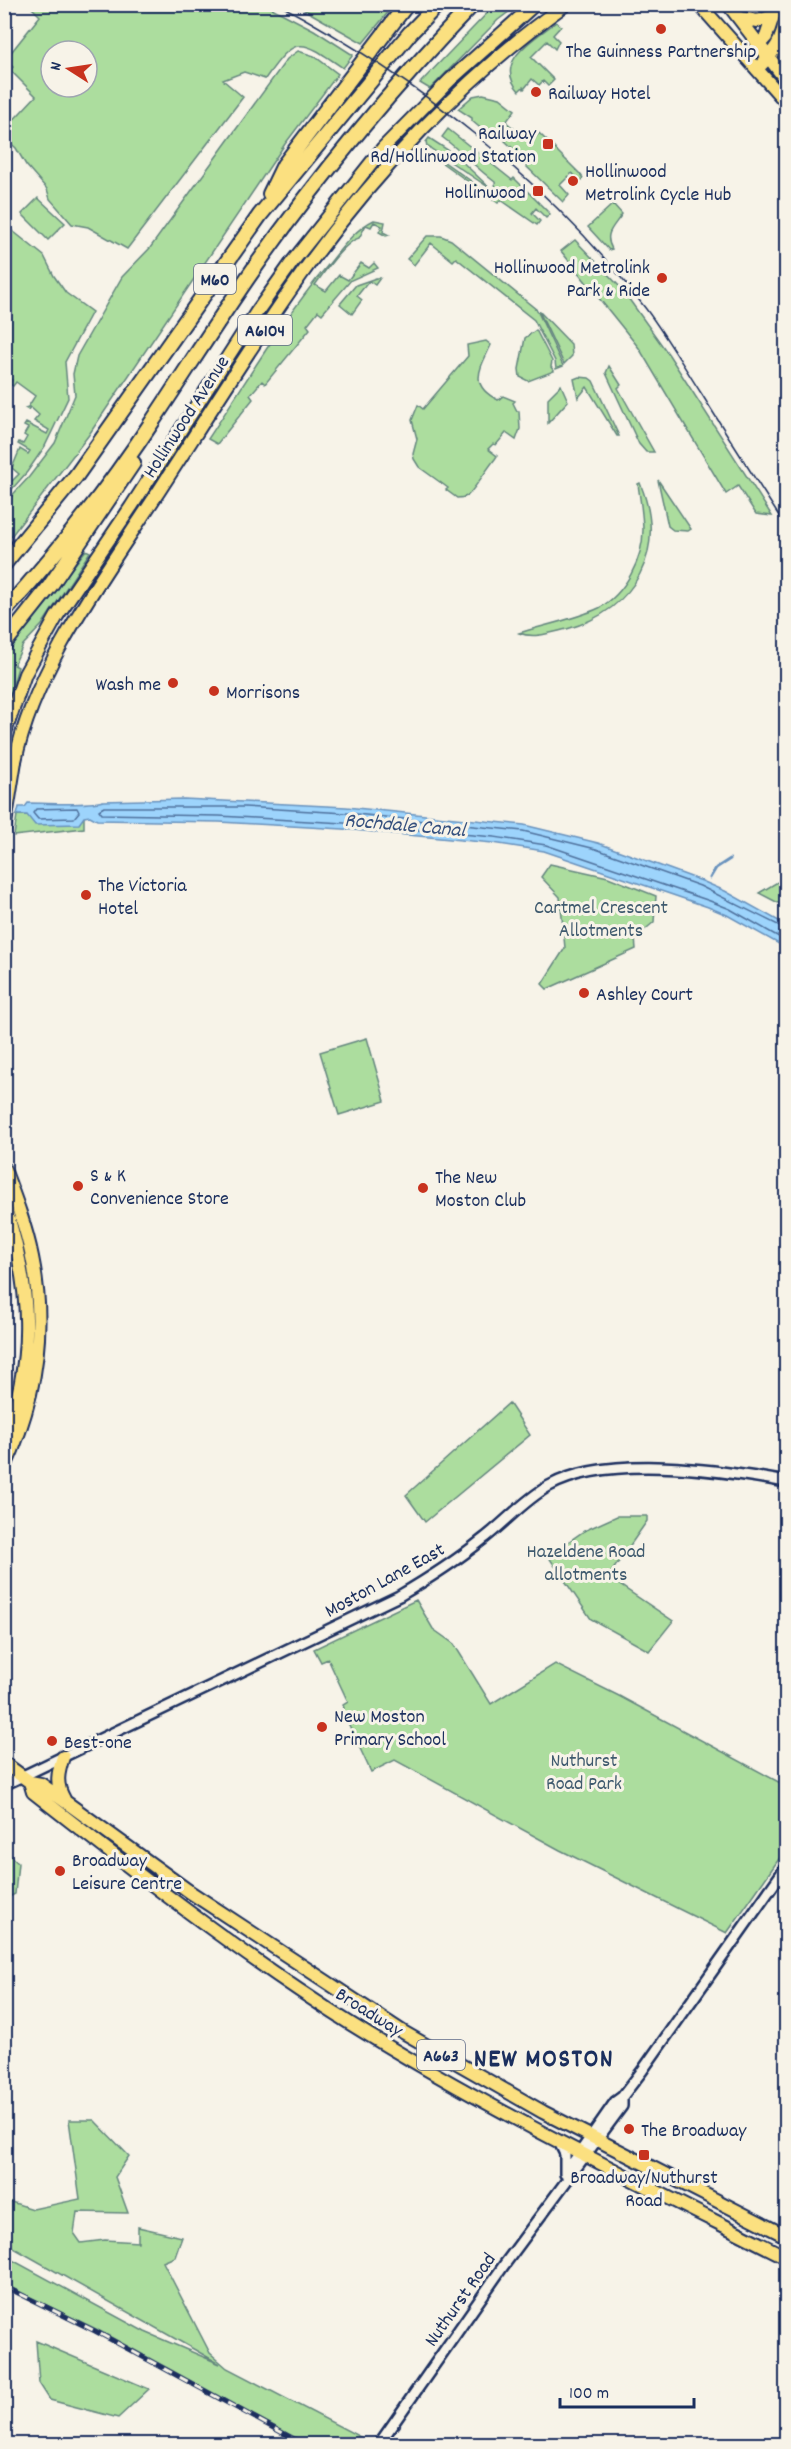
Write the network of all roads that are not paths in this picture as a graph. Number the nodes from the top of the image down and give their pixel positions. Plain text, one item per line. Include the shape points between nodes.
1 (407, 4) edge
2 (438, 4) edge
3 (473, 4) edge
4 (535, 4) edge
5 (566, 4) edge
6 (699, 4) edge
7 (728, 4) edge
8 (780, 4) edge
9 (785, 4) edge
10 (773, 16) junction
11 (739, 18) junction
12 (783, 38) junction
13 (760, 46) junction
14 (747, 58) junction
15 (769, 58) junction
16 (757, 69) junction
17 (786, 69) edge
18 (786, 80) edge
19 (786, 102) edge
20 (260, 215) junction
21 (152, 423) junction
22 (4, 564) edge
23 (4, 612) edge
24 (4, 644) edge
25 (6, 722) edge
26 (4, 735) edge
27 (10, 760) edge
28 (4, 830) edge
29 (4, 1169) edge
30 (4, 1204) edge
31 (4, 1440) edge
32 (4, 1469) edge
33 (786, 1482) edge
34 (63, 1757) junction
35 (4, 1763) edge
36 (26, 1779) junction
37 (4, 1785) edge
38 (68, 1804) junction
39 (786, 1867) edge
40 (594, 2138) junction
41 (558, 2141) junction
42 (584, 2154) junction
43 (566, 2179) junction
44 (786, 2236) edge
45 (786, 2257) edge
46 (379, 2445) edge

1 - 20 highway, M60 via 284,165
2 - 20 highway, M60
3 - 21 highway, M60 via 373,115 312,191 254,269
4 - 25 main road, Hollinwood Avenue / A6104 via 450,80 383,148 293,261 57,616 25,674
5 - 27 main road, Hollinwood Avenue / A6104 via 450,102 379,177 301,275 83,607 39,690
6 - 14 main road
7 - 11 main road
8 - 10 main road
9 - 12 main road
10 - 11 main road via 758,21
10 - 13 main road
11 - 13 main road
12 - 15 main road
12 - 17 main road
13 - 14 main road
13 - 15 main road
14 - 16 main road
15 - 16 main road
15 - 18 main road
16 - 19 main road
20 - 22 highway, M60 via 76,476
21 - 23 highway, M60 via 64,541
21 - 24 highway, M60 via 132,465 99,516
25 - 26 main road, Hollinwood Avenue / A6104
27 - 28 main road, Hollinwood Avenue / A6104 via 10,799
29 - 32 main road via 32,1255 38,1316 32,1394
30 - 31 main road via 22,1267 27,1318 23,1376
33 - 34 street, Moston Lane East via 692,1470 627,1467 600,1468 564,1478 536,1494 456,1560 399,1596
34 - 36 street, Moston Lane East
34 - 38 main road via 57,1781
35 - 36 main road, Broadway / A663
36 - 37 street, Moston Lane East
36 - 38 main road, Broadway / A663 via 41,1784
36 - 41 main road, Broadway / A663 via 33,1792 280,1976 392,2049
38 - 40 main road, Broadway / A663 via 189,1892 356,2003 485,2080
39 - 40 street, Nuthurst Road via 615,2102
40 - 42 street, Nuthurst Road
40 - 44 main road, Broadway / A663
41 - 42 main road, Broadway / A663
41 - 43 street via 565,2154
42 - 43 street, Nuthurst Road
42 - 45 main road, Broadway / A663
43 - 46 street, Nuthurst Road

